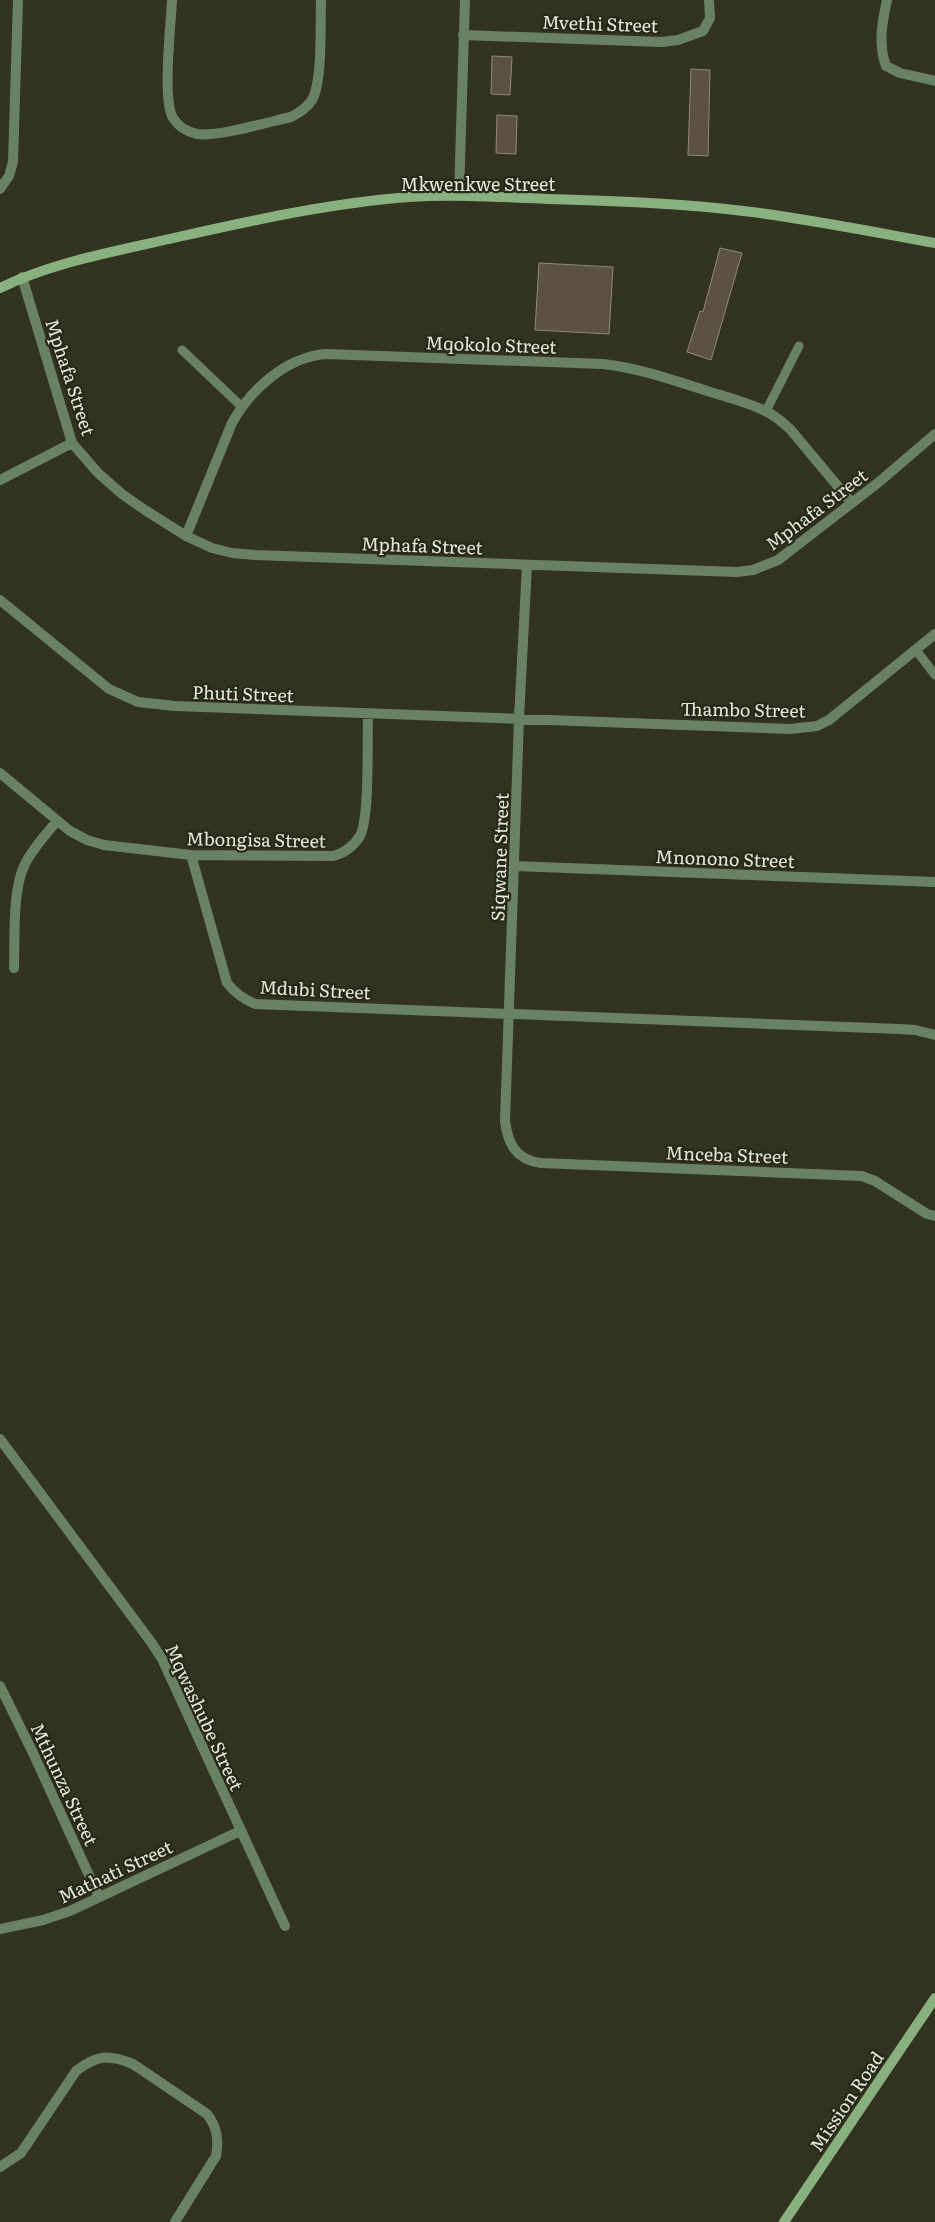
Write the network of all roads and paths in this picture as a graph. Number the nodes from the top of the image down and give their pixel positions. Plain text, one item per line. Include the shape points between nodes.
1 (18, 0) edge
2 (172, 0) edge
3 (321, 0) edge
4 (465, 0) edge
5 (709, 0) edge
6 (887, 0) edge
7 (463, 35) junction
8 (935, 80) edge
9 (0, 189) edge
10 (459, 195) junction
11 (935, 243) edge
12 (22, 277) junction
13 (0, 288) edge
14 (799, 346) dead end
15 (182, 350) dead end
16 (241, 406) junction
17 (766, 411) junction
18 (935, 434) edge
19 (72, 443) junction
20 (0, 480) edge
21 (851, 502) junction
22 (186, 536) junction
23 (527, 565) junction
24 (0, 600) edge
25 (935, 634) edge
26 (916, 650) junction
27 (935, 675) edge
28 (368, 714) junction
29 (519, 718) junction
30 (0, 773) edge
31 (58, 820) junction
32 (191, 855) junction
33 (514, 866) junction
34 (935, 882) edge
35 (14, 968) dead end
36 (510, 1013) junction
37 (935, 1035) edge
38 (512, 1148) joint
39 (935, 1216) edge
40 (0, 1439) edge
41 (0, 1686) edge
42 (240, 1831) junction
43 (99, 1897) junction
44 (285, 1926) dead end
45 (0, 1929) edge
46 (935, 1998) edge
47 (0, 2168) edge
48 (175, 2222) edge
49 (784, 2222) edge

1 - 9 street via 12,162 10,176
2 - 3 street via 168,87 172,116 185,130 212,134 291,117 312,101 318,74
4 - 7 street
5 - 7 street, Mvethi Street via 710,18 702,31 678,40
6 - 8 street via 881,34 886,66 900,73
7 - 10 street
10 - 11 street, Mkwenkwe Street via 686,205 752,212
10 - 12 street, Mkwenkwe Street via 409,197 277,216 74,261
12 - 13 street, Mkwenkwe Street
12 - 19 street, Mphafa Street
14 - 17 lane
15 - 16 lane
16 - 17 street, Mqokolo Street via 251,394 296,361 326,354 621,366
16 - 22 street, Mqokolo Street
17 - 21 street, Mqokolo Street via 790,428
18 - 21 street, Mphafa Street
19 - 20 street
19 - 22 street, Mphafa Street via 122,494
21 - 23 street, Mphafa Street via 778,560 754,570
22 - 23 street, Mphafa Street via 212,548 255,555
23 - 29 street, Siqwane Street
24 - 28 street, Phuti Street via 109,689 138,702
25 - 26 street, Thambo Street
26 - 27 lane
26 - 29 street, Thambo Street via 829,720 805,729
28 - 29 street, Phuti Street
28 - 32 street, Mbongisa Street via 364,826 345,853 313,857
29 - 33 street, Siqwane Street
30 - 31 street, Mbongisa Street
31 - 32 street, Mbongisa Street via 70,831 104,845
31 - 35 street via 24,864 16,912
32 - 36 street, Mdubi Street via 227,983 244,999 271,1006
33 - 34 street, Mnonono Street
33 - 36 street, Siqwane Street
36 - 37 street via 899,1029
36 - 38 street, Siqwane Street via 505,1121
38 - 39 street, Mnceba Street via 526,1159 541,1163 862,1176
40 - 42 street, Mqwashube Street via 151,1642 171,1678
41 - 43 street, Mthunza Street
42 - 43 street, Mathati Street
42 - 44 street, Mqwashube Street
43 - 45 street, Mathati Street via 43,1920
46 - 49 street, Mission Road
47 - 48 street via 21,2152 76,2071 98,2058 120,2059 133,2064 207,2114 217,2132 216,2156

